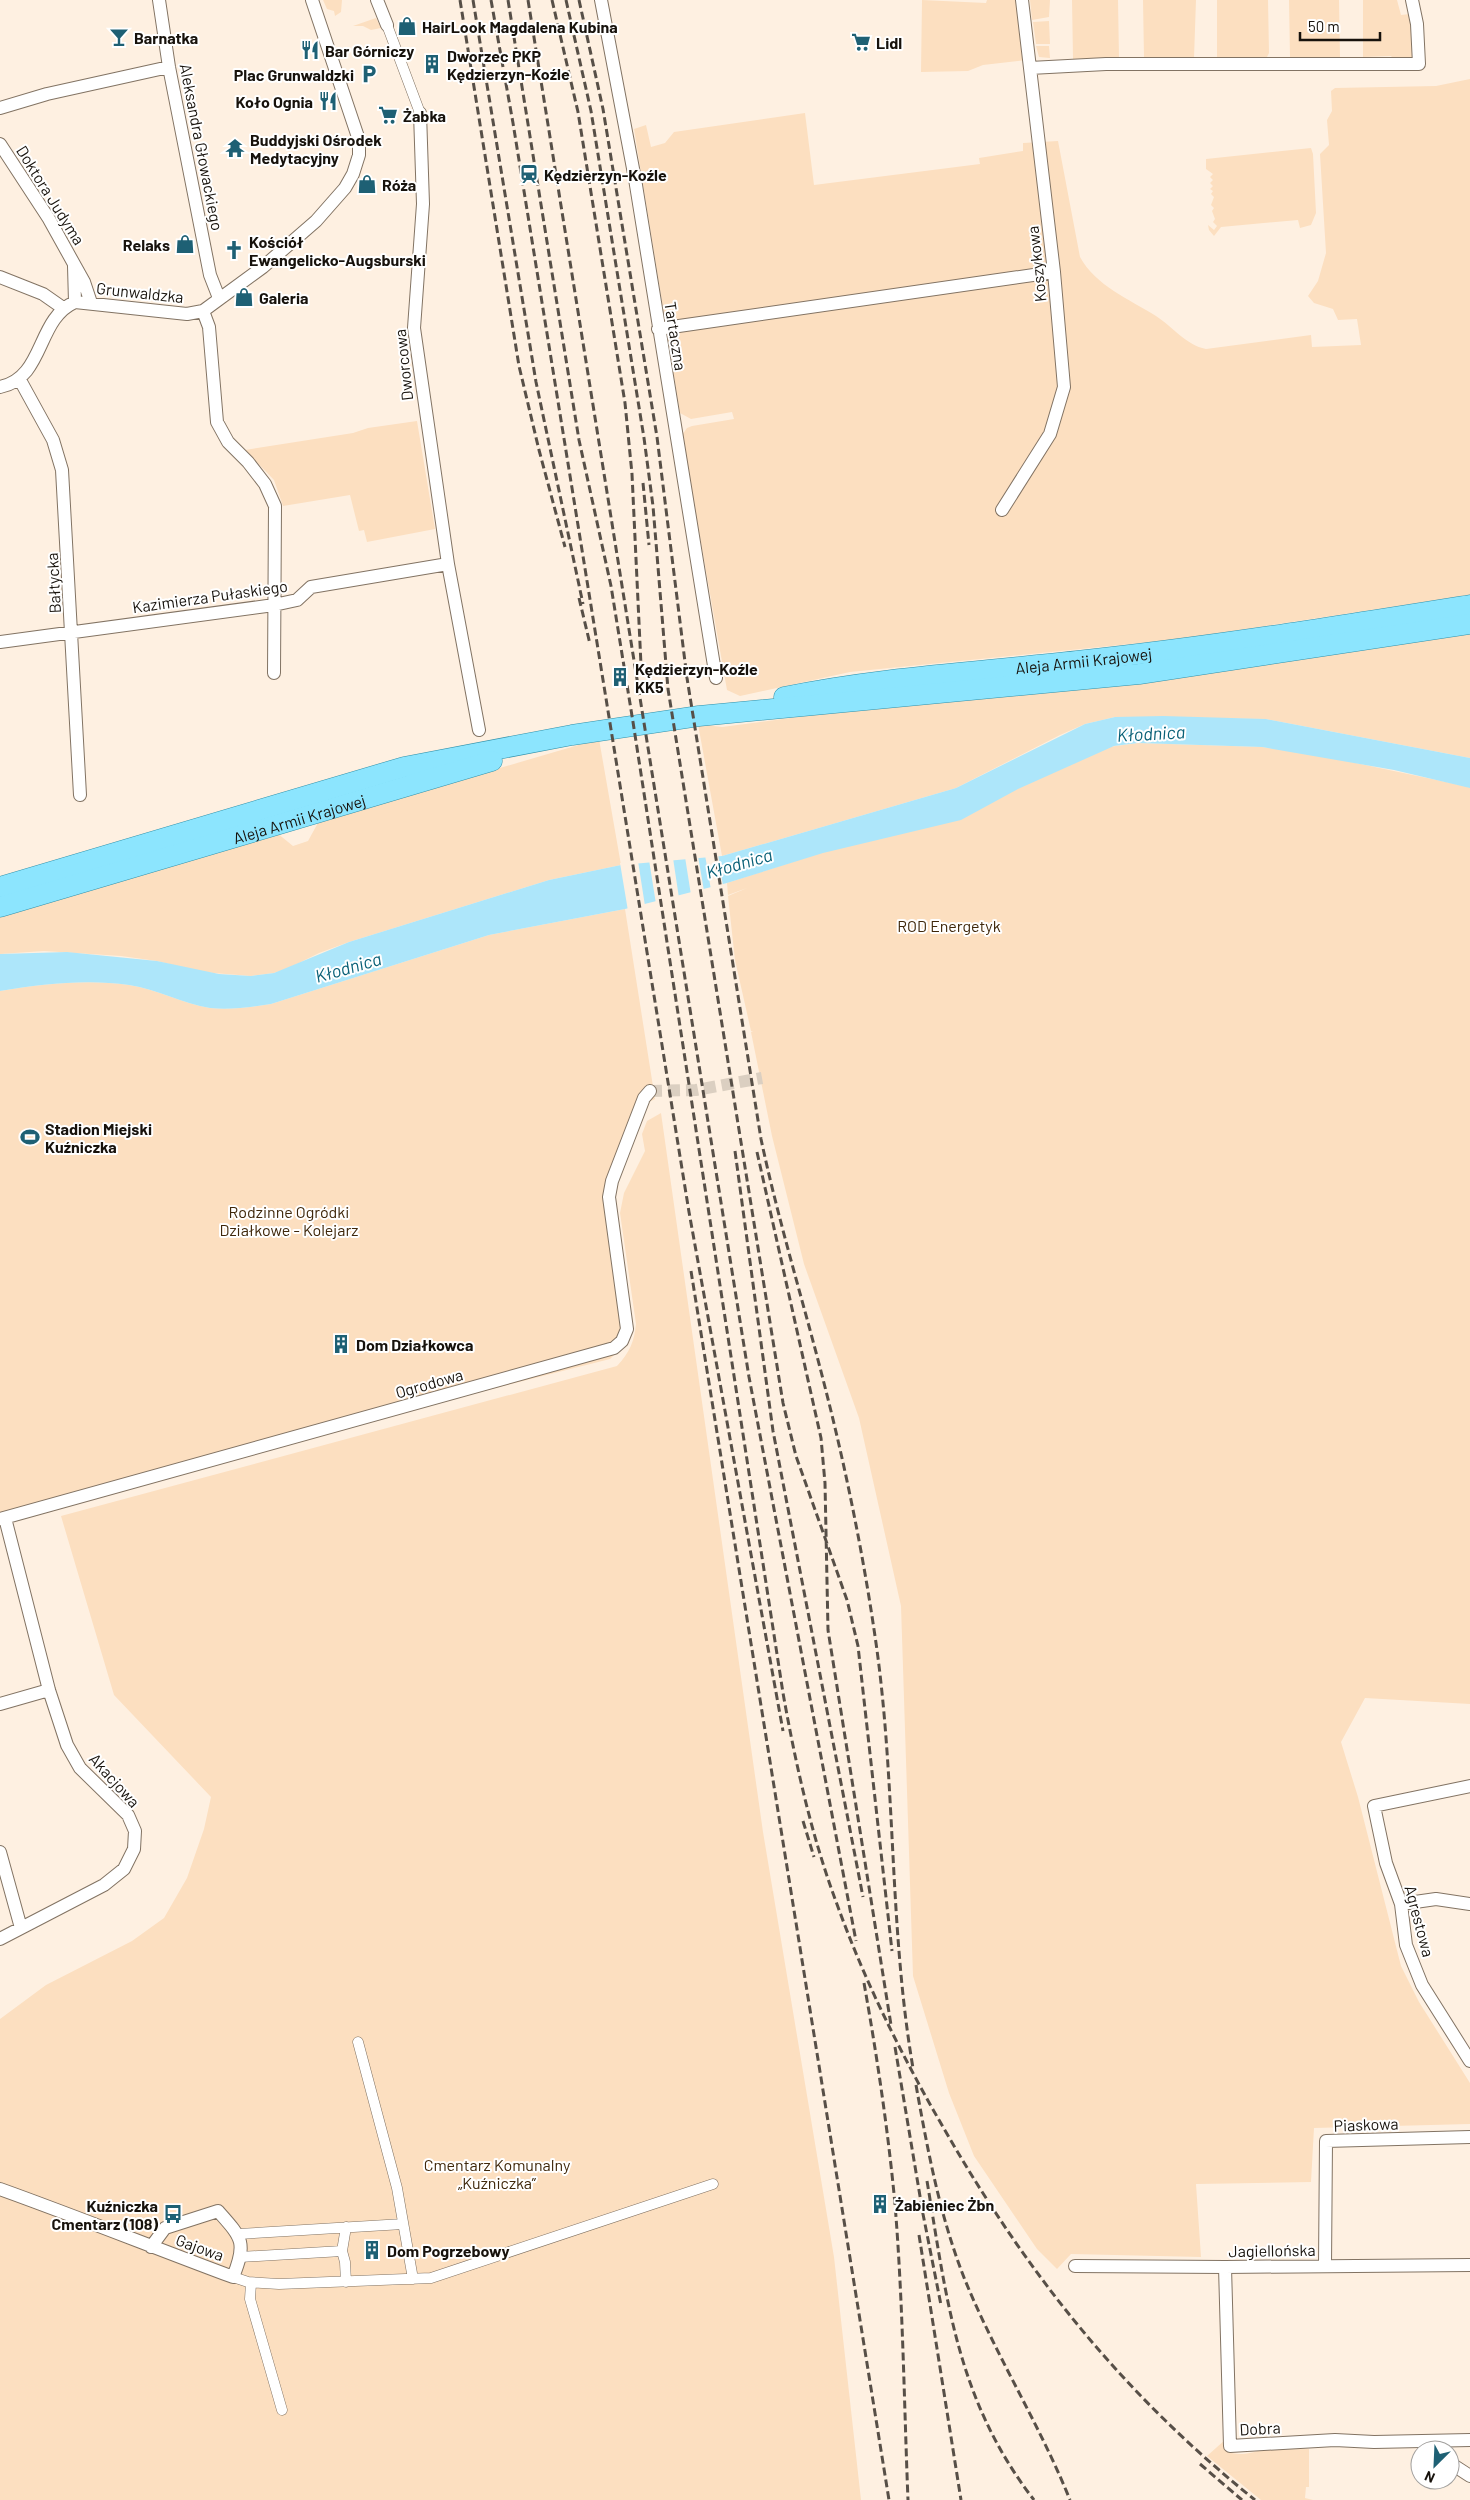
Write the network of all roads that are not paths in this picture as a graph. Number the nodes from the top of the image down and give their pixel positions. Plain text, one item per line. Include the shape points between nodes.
1 (159, 0) edge
2 (312, 0) edge
3 (600, 0) edge
4 (1022, 0) edge
5 (1412, 0) edge
6 (379, 4) edge
7 (387, 25) joint
8 (169, 67) junction
9 (1030, 68) junction
10 (0, 108) edge
11 (420, 113) joint
12 (0, 144) edge
13 (74, 263) junction
14 (1054, 272) junction
15 (0, 278) edge
16 (219, 298) junction
17 (91, 303) junction
18 (69, 305) junction
19 (203, 311) junction
20 (658, 329) junction
21 (20, 380) junction
22 (0, 387) edge
23 (1002, 510) dead end
24 (448, 564) junction
25 (274, 605) junction
26 (1470, 605) edge
27 (1470, 624) edge
28 (72, 632) junction
29 (0, 642) edge
30 (274, 674) dead end
31 (716, 678) dead end
32 (699, 716) junction
33 (479, 730) dead end
34 (599, 731) junction
35 (80, 795) dead end
36 (0, 887) edge
37 (0, 907) edge
38 (647, 1094) dead end
39 (2, 1518) edge
40 (49, 1690) junction
41 (0, 1704) edge
42 (1470, 1786) edge
43 (0, 1852) edge
44 (1402, 1904) junction
45 (1470, 1904) edge
46 (21, 1928) junction
47 (0, 1939) edge
48 (358, 2042) dead end
49 (1470, 2061) edge
50 (1470, 2137) edge
51 (713, 2184) dead end
52 (0, 2189) edge
53 (403, 2224) junction
54 (346, 2227) junction
55 (239, 2234) junction
56 (151, 2247) junction
57 (342, 2251) junction
58 (240, 2257) junction
59 (1470, 2264) edge
60 (1325, 2265) junction
61 (1075, 2266) dead end
62 (1225, 2267) junction
63 (233, 2277) junction
64 (412, 2279) junction
65 (346, 2282) junction
66 (252, 2283) junction
67 (282, 2410) dead end
68 (1410, 2444) edge

1 - 8 street, Aleksandra Głowackiego
2 - 16 street, Grunwaldzka via 359,140 359,155 345,188 316,221 263,267
3 - 20 street, Tartaczna via 635,179
4 - 9 street, Koszykowa
5 - 9 street via 1419,64 1106,64
6 - 7 street, Dworcowa
7 - 11 street, Dworcowa
8 - 10 street via 47,94
8 - 16 street, Aleksandra Głowackiego via 210,274
9 - 14 street, Koszykowa
11 - 24 street, Dworcowa via 423,204 414,328
12 - 13 street, Doktora Judyma
13 - 17 street, Doktora Judyma
13 - 18 street, Doktora Judyma
14 - 20 street
14 - 23 street, Koszykowa via 1064,387 1050,434
15 - 18 street
16 - 19 street, Grunwaldzka
17 - 18 street, Grunwaldzka
17 - 19 street, Grunwaldzka via 187,314
18 - 21 street via 50,324 31,366
19 - 25 street via 209,327 217,422 228,442 265,484 275,506
20 - 31 street, Tartaczna
21 - 22 street
21 - 28 street, Bałtycka via 53,440 61,465
24 - 25 street, Kazimierza Pułaskiego via 311,587 297,600
24 - 33 street, Dworcowa
25 - 28 street, Kazimierza Pułaskiego
25 - 30 street
26 - 32 main road, Aleja Armii Krajowej via 1211,645 834,687
27 - 32 main road, Aleja Armii Krajowej via 1139,674
28 - 29 street, Kazimierza Pułaskiego
28 - 35 street, Bałtycka
32 - 34 main road, Aleja Armii Krajowej
34 - 36 main road, Aleja Armii Krajowej via 404,768
34 - 37 main road, Aleja Armii Krajowej
38 - 39 street, Ogrodowa via 612,1180 609,1197 627,1328 622,1341 614,1348
39 - 40 street, Akacjowa
40 - 41 street
40 - 46 street, Akacjowa via 67,1745 80,1768 128,1815 135,1831 134,1849 124,1869 104,1885
42 - 44 street, Agrestowa via 1374,1806 1386,1863
43 - 46 street
44 - 45 street via 1436,1899
44 - 49 street, Agrestowa via 1406,1945 1422,1985
46 - 47 street, Akacjowa
48 - 53 street via 397,2188
50 - 60 street, Piaskowa via 1326,2141
51 - 64 street via 442,2275
52 - 56 street, Gajowa
53 - 54 street
53 - 64 street
54 - 55 street
54 - 57 street
55 - 56 street, Gajowa via 218,2211 165,2228
55 - 58 street, Gajowa
56 - 63 street, Gajowa
57 - 58 street
57 - 65 street
58 - 63 street, Gajowa
59 - 60 street, Jagiellońska
60 - 62 street, Jagiellońska
61 - 62 street, Jagiellońska
62 - 68 street, Dobra via 1230,2446 1335,2440
63 - 66 street
64 - 65 street
65 - 66 street
66 - 67 street via 250,2299

